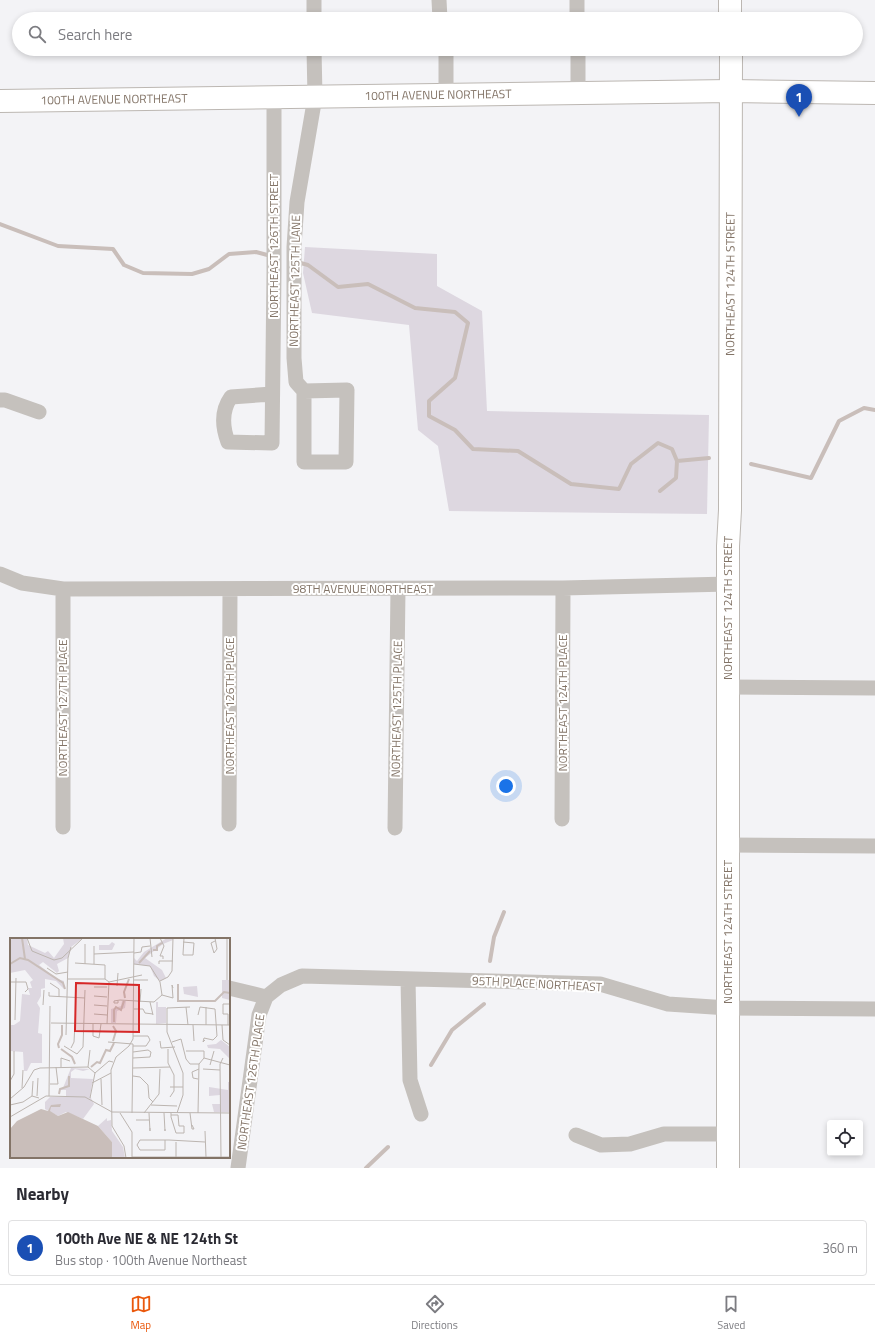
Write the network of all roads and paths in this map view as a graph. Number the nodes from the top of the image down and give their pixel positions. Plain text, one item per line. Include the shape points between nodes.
1 (314, 0) edge
2 (439, 0) edge
3 (577, 0) edge
4 (730, 0) edge
5 (314, 12) edge
6 (440, 12) edge
7 (577, 12) edge
8 (730, 12) edge
9 (314, 56) edge
10 (446, 56) edge
11 (578, 56) edge
12 (731, 56) edge
13 (731, 91) junction
14 (578, 93) junction
15 (875, 93) edge
16 (446, 95) junction
17 (274, 97) junction
18 (315, 97) junction
19 (0, 101) edge
20 (304, 391) junction
21 (272, 394) dead end
22 (0, 400) edge
23 (39, 412) dead end
24 (0, 574) edge
25 (729, 584) junction
26 (563, 588) junction
27 (63, 589) junction
28 (230, 589) junction
29 (398, 589) junction
30 (729, 687) junction
31 (875, 688) edge
32 (562, 819) dead end
33 (229, 824) dead end
34 (63, 827) dead end
35 (395, 828) dead end
36 (728, 845) junction
37 (875, 846) edge
38 (408, 979) junction
39 (230, 988) edge
40 (266, 997) junction
41 (728, 1008) junction
42 (875, 1009) edge
43 (421, 1114) dead end
44 (727, 1134) junction
45 (576, 1135) dead end
46 (238, 1168) edge
47 (728, 1168) edge

1 - 5 street
2 - 6 street
3 - 7 street
4 - 8 street
9 - 18 street
10 - 16 street
11 - 14 street
12 - 13 street, NORTHEAST 124TH STREET
13 - 14 street, 100TH AVENUE NORTHEAST
13 - 15 street, 100TH AVENUE NORTHEAST
13 - 25 street, NORTHEAST 124TH STREET
14 - 16 street, 100TH AVENUE NORTHEAST
16 - 18 street, 100TH AVENUE NORTHEAST
17 - 18 street, 100TH AVENUE NORTHEAST
17 - 19 street, 100TH AVENUE NORTHEAST
17 - 21 street, NORTHEAST 126TH STREET
18 - 20 street, NORTHEAST 125TH LANE via 297,202 294,247 294,358 296,382
20 - 20 street, NORTHEAST 125TH LANE via 347,390 346,462 304,462
22 - 23 street
24 - 27 street, 98TH AVENUE NORTHEAST via 22,583
25 - 26 street, 98TH AVENUE NORTHEAST
25 - 30 street, NORTHEAST 124TH STREET
26 - 29 street, 98TH AVENUE NORTHEAST
26 - 32 street, NORTHEAST 124TH PLACE
27 - 28 street, 98TH AVENUE NORTHEAST
27 - 34 street, NORTHEAST 127TH PLACE
28 - 29 street, 98TH AVENUE NORTHEAST
28 - 33 street, NORTHEAST 126TH PLACE
29 - 35 street, NORTHEAST 125TH PLACE
30 - 31 street
30 - 36 street, NORTHEAST 124TH STREET
36 - 37 street
36 - 41 street, NORTHEAST 124TH STREET
38 - 40 street, 95TH PLACE NORTHEAST via 302,976 281,985
38 - 41 street, 95TH PLACE NORTHEAST via 600,984 668,1004
38 - 43 street via 410,1080
39 - 40 street
40 - 46 street, NORTHEAST 126TH PLACE via 259,1015
41 - 42 street, 95TH PLACE NORTHEAST
41 - 44 street, NORTHEAST 124TH STREET
44 - 45 street via 664,1134 630,1144 601,1145
44 - 47 street, NORTHEAST 124TH STREET

